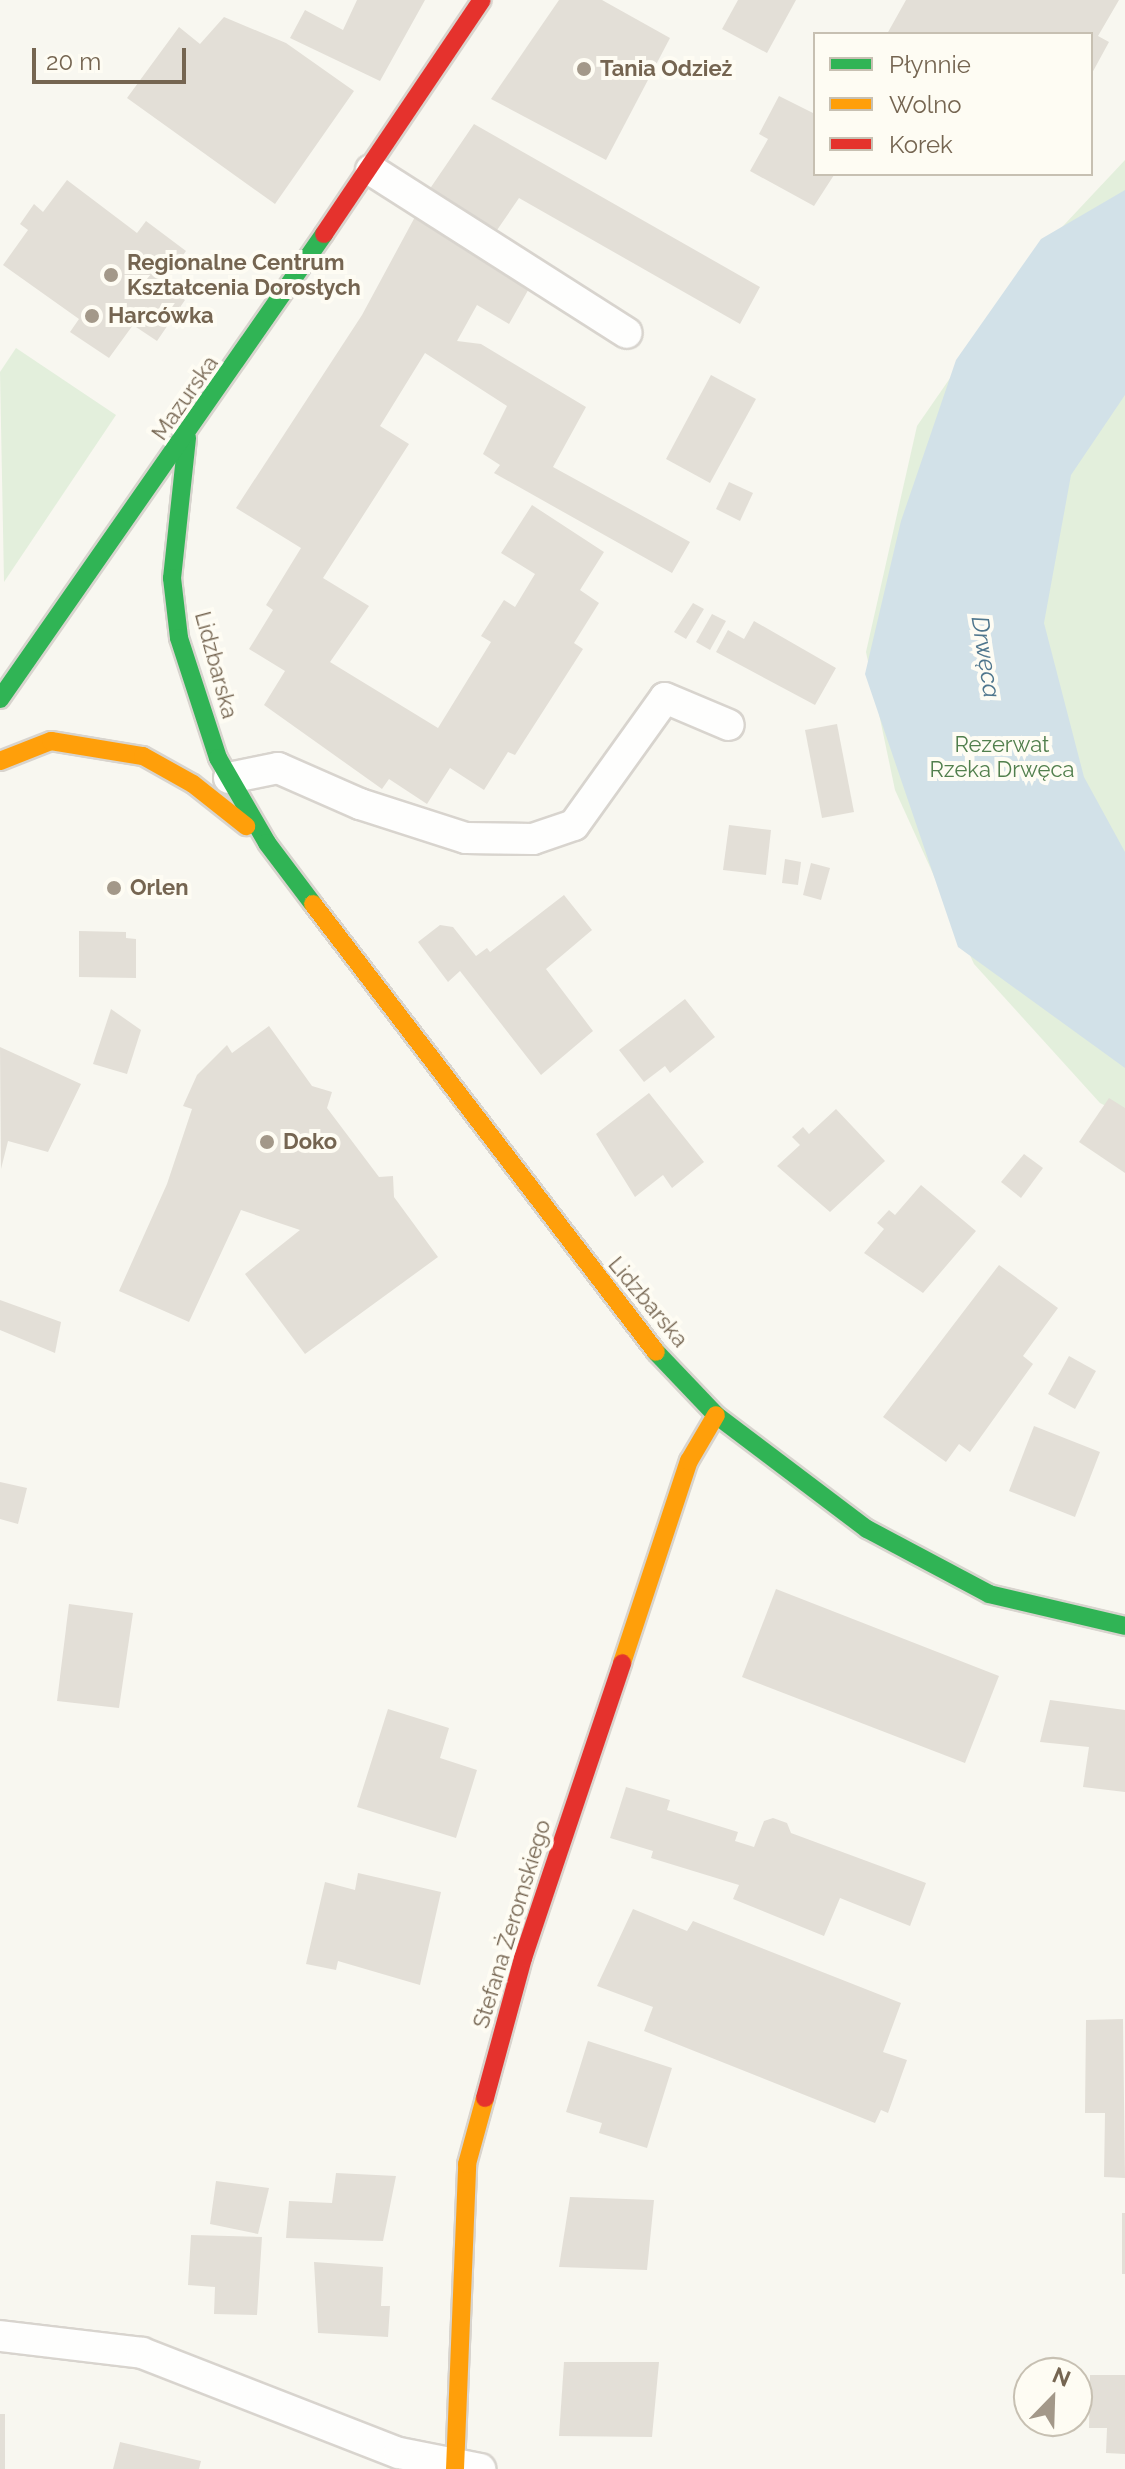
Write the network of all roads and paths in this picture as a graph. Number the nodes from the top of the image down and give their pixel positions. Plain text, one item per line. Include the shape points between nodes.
1 (482, 0) edge
2 (371, 170) junction
3 (627, 333) dead end
4 (187, 438) junction
5 (0, 699) edge
6 (729, 725) dead end
7 (0, 761) edge
8 (229, 778) junction
9 (267, 843) junction
10 (716, 1415) junction
11 (1125, 1626) edge
12 (0, 2336) edge
13 (463, 2466) edge

1 - 2 main road, Mazurska
2 - 3 lane
2 - 4 main road, Mazurska
4 - 5 main road, Mazurska
4 - 8 main road, Lidzbarska via 172,578 179,638
6 - 8 lane via 665,698 574,825 533,839 466,838 360,804 278,768
7 - 9 main road, Lidzbarska via 51,741 143,756 193,784
8 - 9 main road, Lidzbarska
9 - 10 main road, Lidzbarska via 633,1328
10 - 11 main road, Lidzbarska via 867,1529 989,1594
10 - 13 main road, Stefana Żeromskiego via 689,1461 523,1958 467,2164
12 - 13 lane via 142,2353 399,2453

